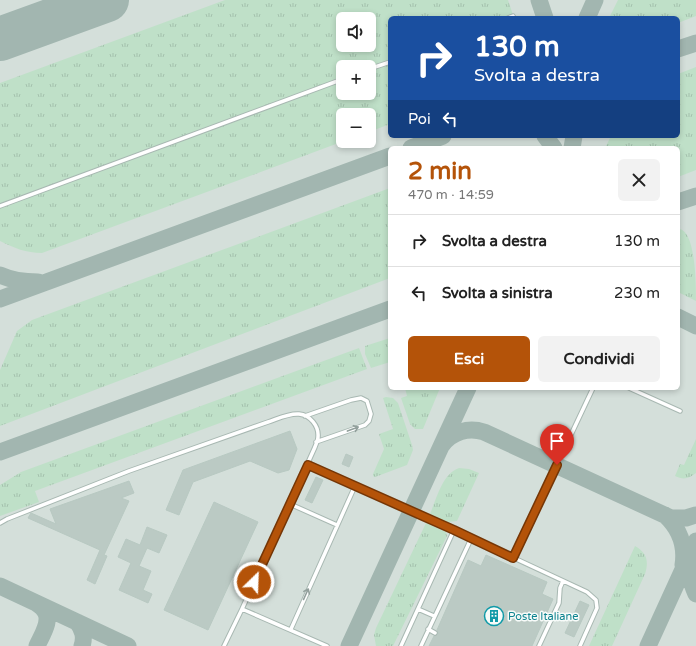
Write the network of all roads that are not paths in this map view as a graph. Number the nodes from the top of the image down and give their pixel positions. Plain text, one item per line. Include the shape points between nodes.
1 (388, 63) edge
2 (376, 67) edge
3 (336, 82) edge
4 (0, 206) edge
5 (592, 390) edge
6 (633, 390) edge
7 (680, 411) dead end
8 (305, 416) junction
9 (316, 442) junction
10 (308, 465) junction
11 (355, 486) junction
12 (290, 504) junction
13 (0, 523) edge
14 (337, 525) junction
15 (454, 530) junction
16 (470, 538) junction
17 (513, 558) junction
18 (563, 581) junction
19 (242, 609) junction
20 (418, 609) junction
21 (434, 616) junction
22 (291, 629) junction
23 (428, 630) junction
24 (435, 633) dead end
25 (224, 646) edge
26 (327, 646) edge
27 (401, 646) edge
28 (421, 646) edge
29 (539, 646) edge
30 (580, 646) edge

1 - 2 lane
3 - 4 lane
5 - 17 lane
6 - 7 lane
8 - 9 lane via 316,427
9 -> 8 lane via 365,425 370,414 367,401 361,398 351,400
8 - 13 lane via 290,415 268,422 122,474
9 - 10 lane
10 - 11 lane
10 - 12 lane
11 - 14 lane
11 - 15 lane
12 - 14 lane
12 - 19 lane
22 -> 14 lane
15 - 16 lane
15 - 20 lane
16 - 17 lane
16 - 21 lane
17 - 18 lane
18 - 29 lane via 560,588 560,603
18 - 30 lane via 588,592 597,604 597,611
19 - 22 lane
19 - 25 lane
20 - 21 lane
20 - 27 lane
21 - 23 lane
22 - 26 lane
23 - 24 lane
23 - 28 lane

